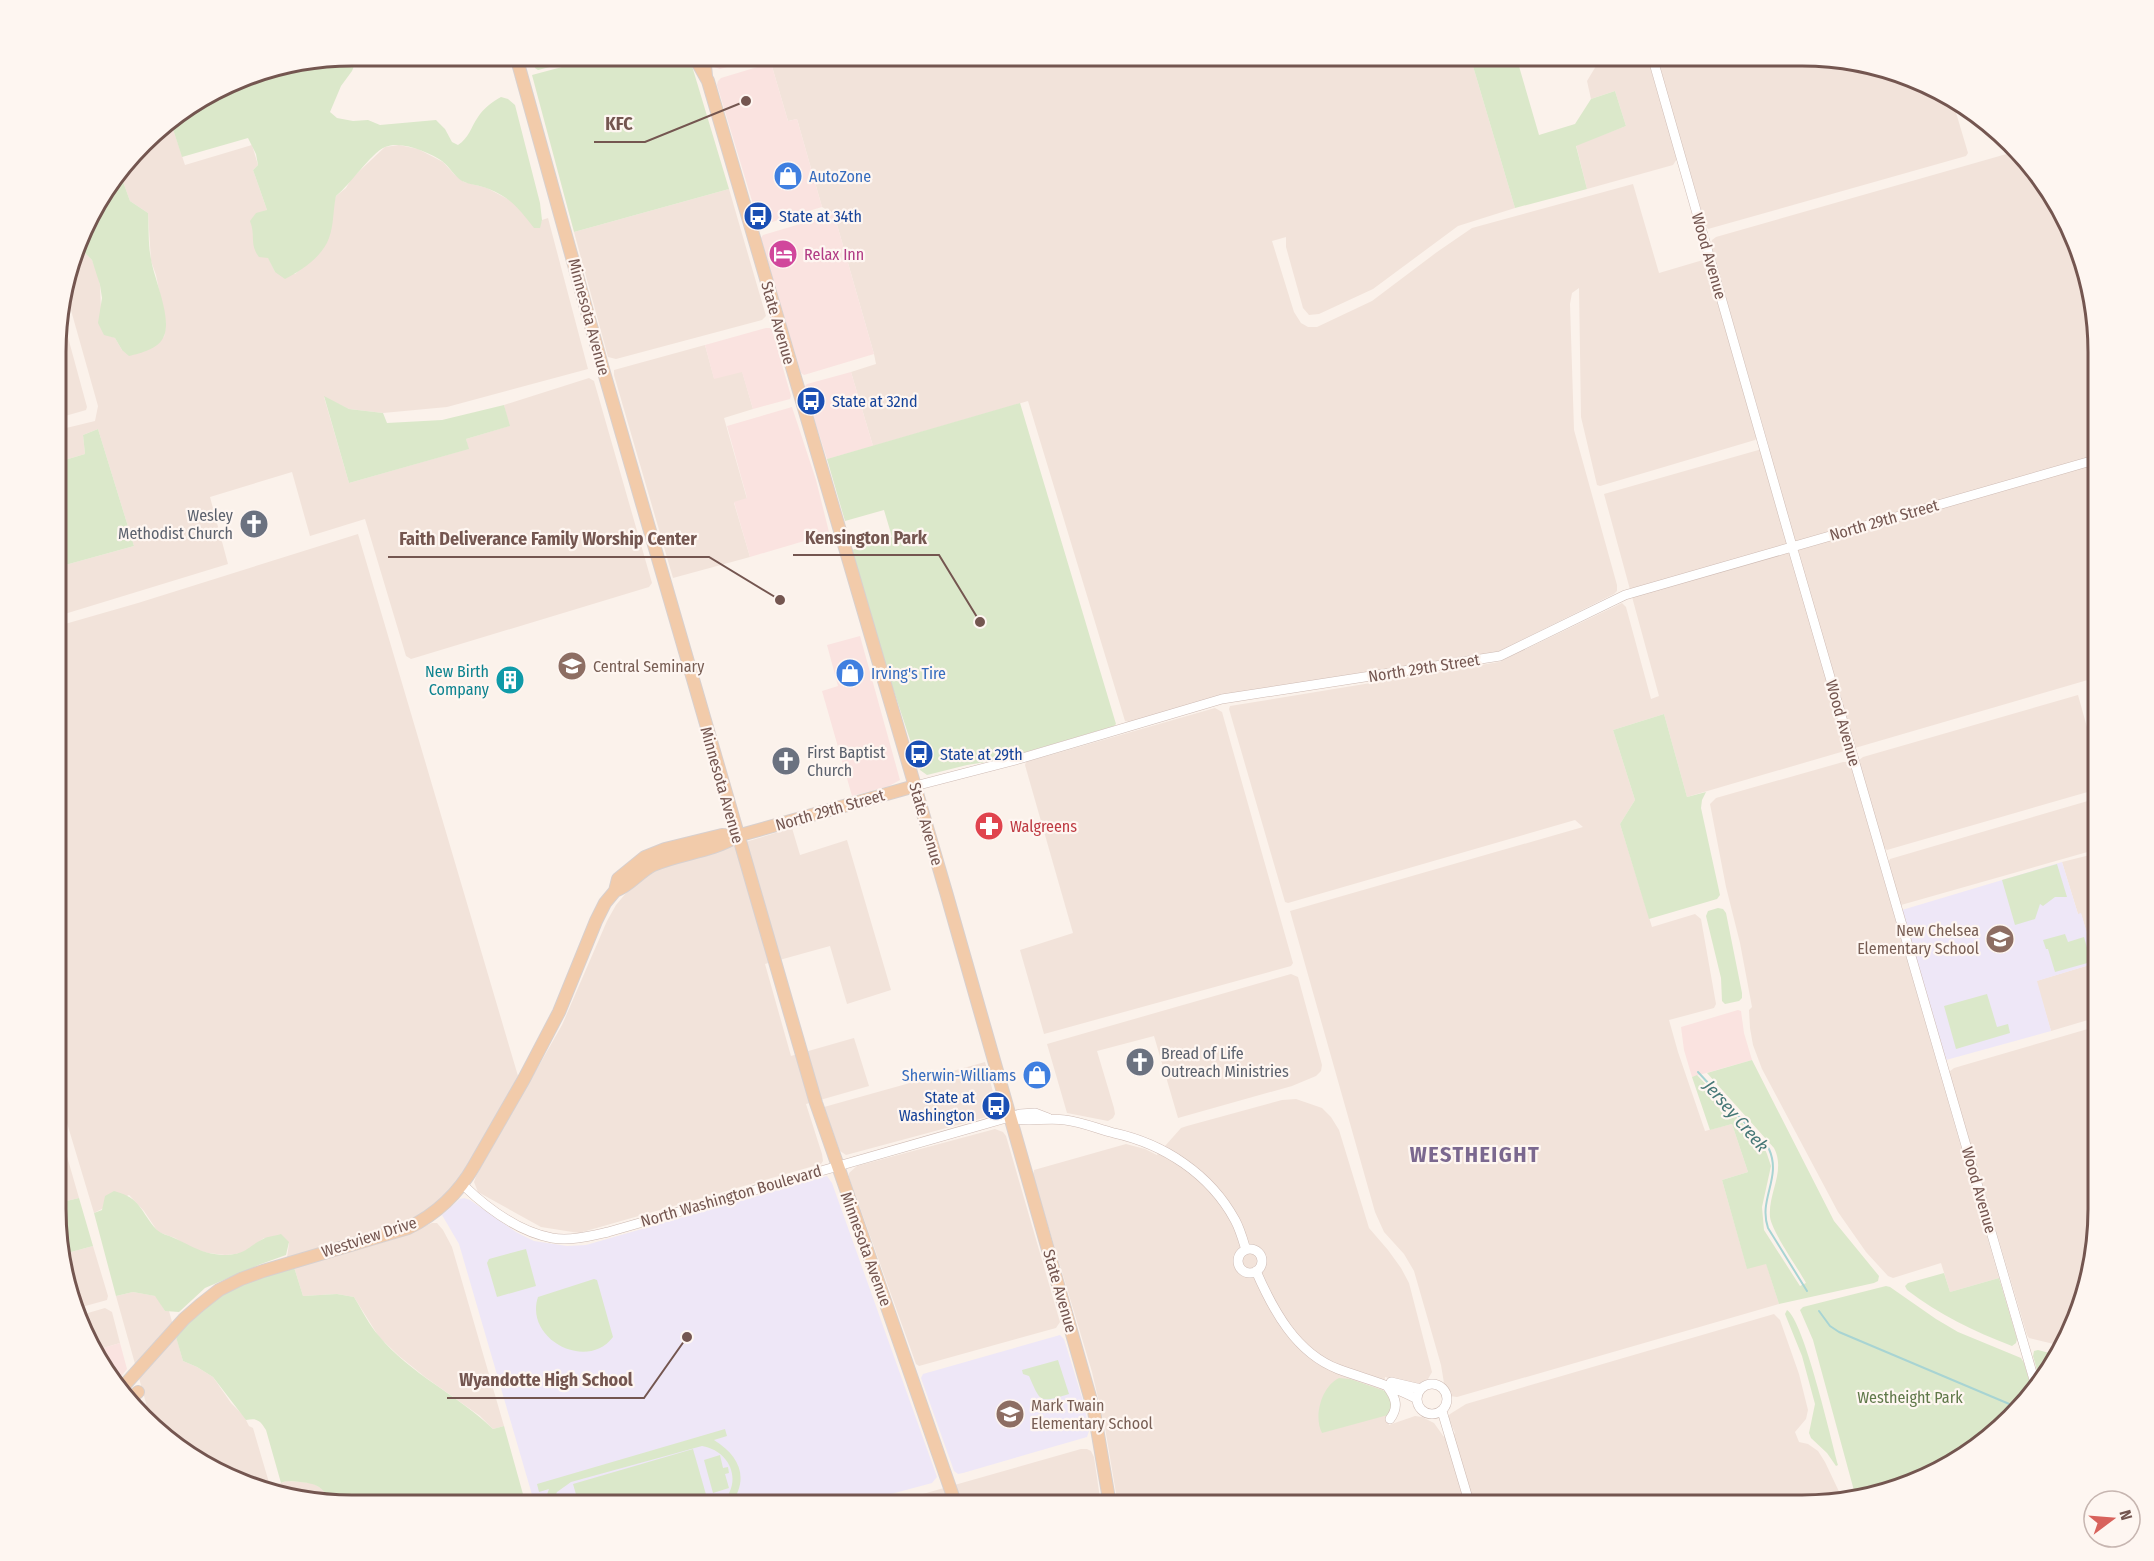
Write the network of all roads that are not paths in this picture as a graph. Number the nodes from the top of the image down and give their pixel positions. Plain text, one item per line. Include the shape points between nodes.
1 (519, 66) edge
2 (700, 66) edge
3 (705, 66) edge
4 (1655, 66) edge
5 (706, 77) junction
6 (2088, 462) edge
7 (1792, 547) junction
8 (915, 786) junction
9 (737, 836) junction
10 (1010, 1118) junction
11 (837, 1165) junction
12 (463, 1185) junction
13 (1246, 1250) junction
14 (1256, 1271) junction
15 (2033, 1377) edge
16 (126, 1384) edge
17 (1384, 1384) junction
18 (1419, 1394) junction
19 (1442, 1411) junction
20 (1432, 1414) junction
21 (1390, 1419) dead end
22 (1451, 1440) junction
23 (952, 1495) edge
24 (1108, 1495) edge
25 (1467, 1495) edge

1 - 9 main road, Minnesota Avenue
2 - 5 main road, State Avenue
3 - 5 main road, State Avenue
4 - 7 street, Wood Avenue
5 - 8 main road, State Avenue
6 - 7 street, North 29th Street
7 - 8 street, North 29th Street via 1625,595 1500,656 1222,699
7 - 15 street, Wood Avenue
8 - 9 main road, North 29th Street
8 - 10 main road, State Avenue
9 - 11 main road, Minnesota Avenue
9 - 12 main road, Westview Drive via 724,844 650,867 615,891 605,903 551,1028
10 - 11 street, North Washington Boulevard
10 - 13 street, North Washington Boulevard via 1079,1122 1157,1147 1207,1182 1221,1198 1236,1222
10 - 24 main road, State Avenue via 1094,1411
11 - 12 street, North Washington Boulevard via 573,1239 534,1233 492,1209
11 - 23 main road, Minnesota Avenue
12 - 16 main road, Westview Drive via 435,1212 408,1228 263,1271 219,1290 184,1319
13 - 14 street via 1257,1252 1262,1258
13 - 14 street via 1240,1255 1239,1266 1245,1271
14 - 17 street via 1275,1311 1311,1353 1337,1368
17 - 18 street via 1389,1381
17 - 21 street via 1394,1396 1396,1406
18 - 19 street via 1433,1384 1443,1390 1447,1401
18 - 20 street via 1421,1410
19 - 20 street
19 - 22 street
20 - 22 street
22 - 25 street

